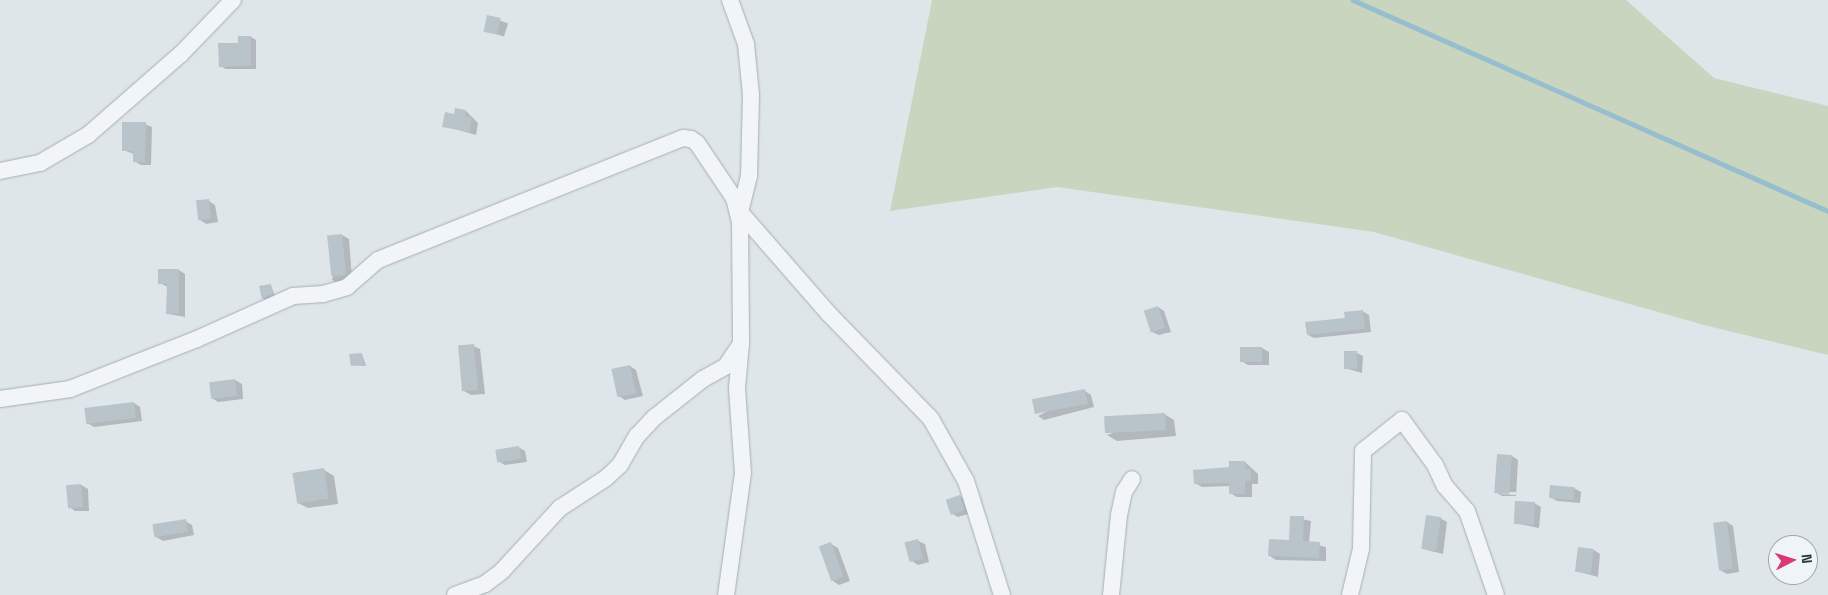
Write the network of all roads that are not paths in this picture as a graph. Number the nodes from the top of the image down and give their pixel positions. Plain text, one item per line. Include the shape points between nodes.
1 (233, 0) edge
2 (730, 0) edge
3 (0, 171) edge
4 (740, 212) junction
5 (741, 343) junction
6 (0, 399) edge
7 (1132, 479) dead end
8 (455, 595) edge
9 (726, 595) edge
10 (1002, 595) edge
11 (1111, 595) edge
12 (1350, 595) edge
13 (1496, 595) edge

1 - 3 street via 181,54 88,135 40,162
2 - 4 street via 746,44 751,95 750,176
4 - 5 street
4 - 6 street via 697,143 683,138 378,260 347,287 323,294 293,296 197,339 70,389
4 - 10 street via 829,314 931,419 966,481
5 - 8 street via 726,366 703,379 655,417 637,436 620,465 560,508 502,571 485,584
5 - 9 street via 737,388 742,489
7 - 11 street via 1124,492 1119,515
12 - 13 street via 1361,549 1363,451 1402,420 1435,465 1445,486 1467,511

